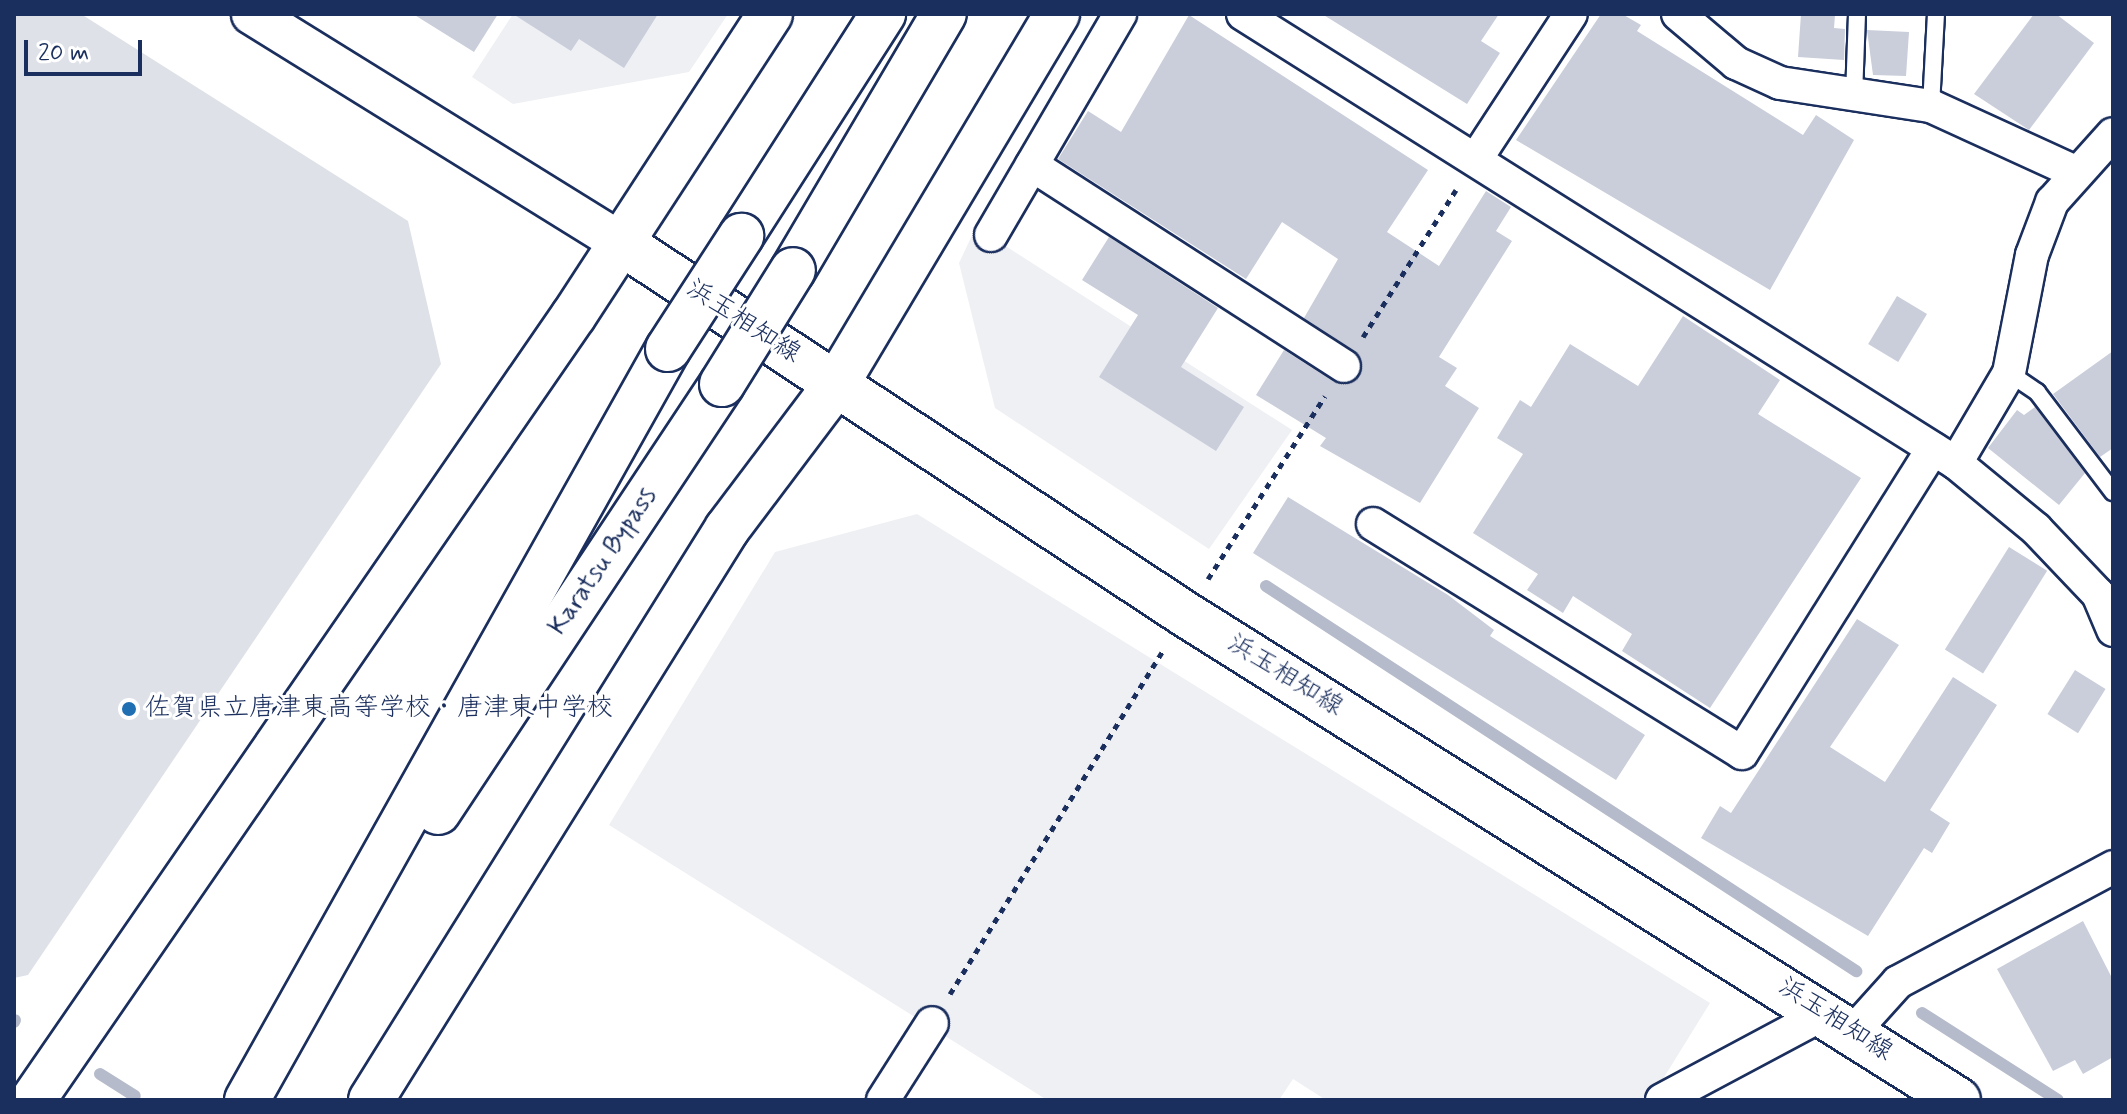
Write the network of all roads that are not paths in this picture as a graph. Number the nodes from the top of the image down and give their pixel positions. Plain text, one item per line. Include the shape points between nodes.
1 (252, 14) edge
2 (770, 14) edge
3 (883, 14) edge
4 (944, 14) edge
5 (1057, 14) edge
6 (1120, 14) edge
7 (1243, 14) edge
8 (1571, 14) edge
9 (1678, 14) edge
10 (1857, 14) edge
11 (1936, 14) edge
12 (1854, 96) junction
13 (1931, 106) junction
14 (2113, 134) edge
15 (1476, 159) junction
16 (1032, 165) junction
17 (2073, 171) junction
18 (991, 235) dead end
19 (620, 242) junction
20 (1344, 366) dead end
21 (2009, 373) junction
22 (837, 383) junction
23 (1944, 456) junction
24 (2113, 492) edge
25 (1373, 524) dead end
26 (2113, 630) edge
27 (2113, 867) edge
28 (1839, 1022) junction
29 (932, 1023) road end
30 (43, 1097) edge
31 (886, 1099) edge
32 (247, 1100) edge
33 (371, 1100) edge
34 (1662, 1100) edge
35 (1958, 1100) edge

1 - 19 street
2 - 19 main road
3 - 32 main road, Karatsu Bypass, bridge via 668,349
4 - 32 main road, Karatsu Bypass, bridge via 722,384
5 - 22 main road
6 - 16 street
7 - 15 street
8 - 15 street
9 - 12 street via 1736,63 1780,83
10 - 12 lane
11 - 13 lane
12 - 13 street
13 - 17 street
14 - 17 street
15 - 23 street
16 - 18 street
16 - 20 street
17 - 21 street via 2032,255
19 - 22 main road, 浜玉相知線
19 - 30 main road
21 - 23 street
21 - 24 lane via 2037,392
22 - 28 main road, 浜玉相知線 via 1185,614
22 - 33 main road via 727,529
23 - 25 street via 1742,753
23 - 26 street via 2036,529 2098,594
27 - 28 street via 1898,982
28 - 34 street
28 - 35 main road, 浜玉相知線
29 - 31 street

